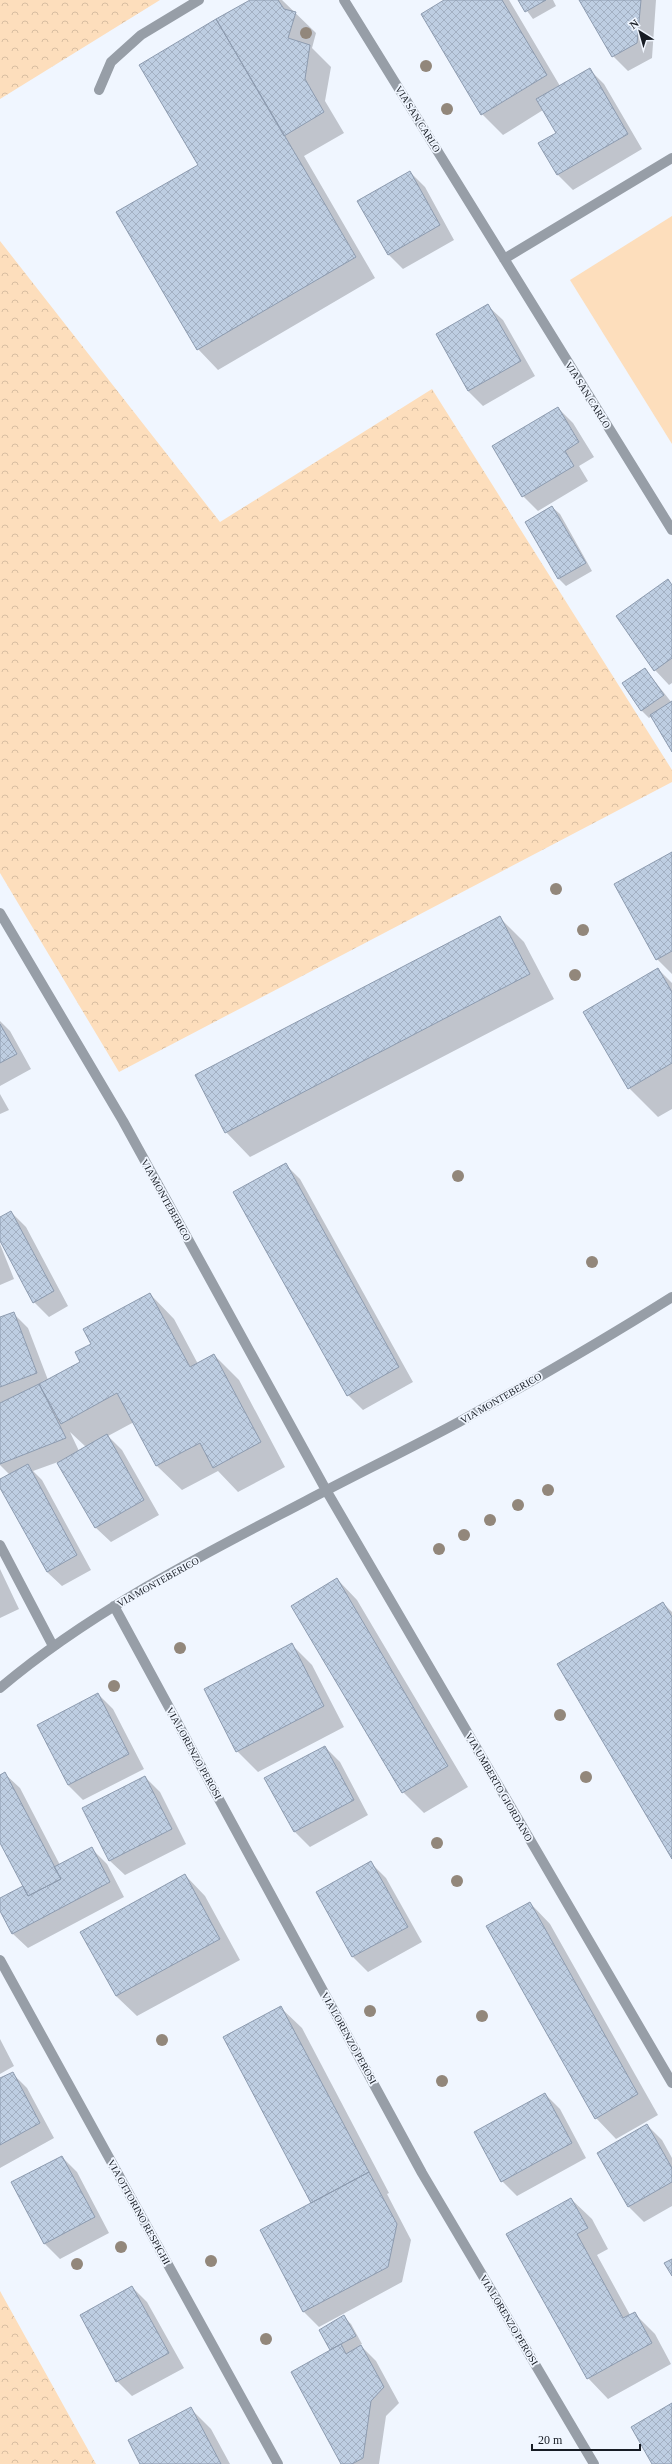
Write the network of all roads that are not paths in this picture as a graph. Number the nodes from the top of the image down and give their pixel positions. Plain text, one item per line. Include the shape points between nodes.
1 (199, 0) edge
2 (344, 0) edge
3 (99, 90) dead end
4 (672, 158) edge
5 (504, 259) junction
6 (672, 530) edge
7 (0, 913) edge
8 (672, 1297) edge
9 (326, 1490) junction
10 (0, 1545) edge
11 (114, 1606) junction
12 (53, 1646) junction
13 (0, 1688) edge
14 (0, 1960) edge
15 (672, 2083) edge
16 (278, 2464) edge
17 (594, 2464) edge

1 - 3 street via 141,35 111,62
2 - 5 street, VIA SAN CARLO
4 - 5 street
5 - 6 street, VIA SAN CARLO
7 - 9 street, VIA MONTEBERICO via 123,1121
8 - 9 street, VIA MONTEBERICO via 615,1333 459,1422
9 - 11 street, VIA MONTEBERICO
9 - 15 street, VIA UMBERTO GIORDANO
10 - 12 street
11 - 12 street, VIA MONTEBERICO
11 - 17 street, VIA LORENZO PEROSI via 422,2173
12 - 13 street, VIA MONTEBERICO
14 - 16 street, VIA OTTORINO RESPIGHI

